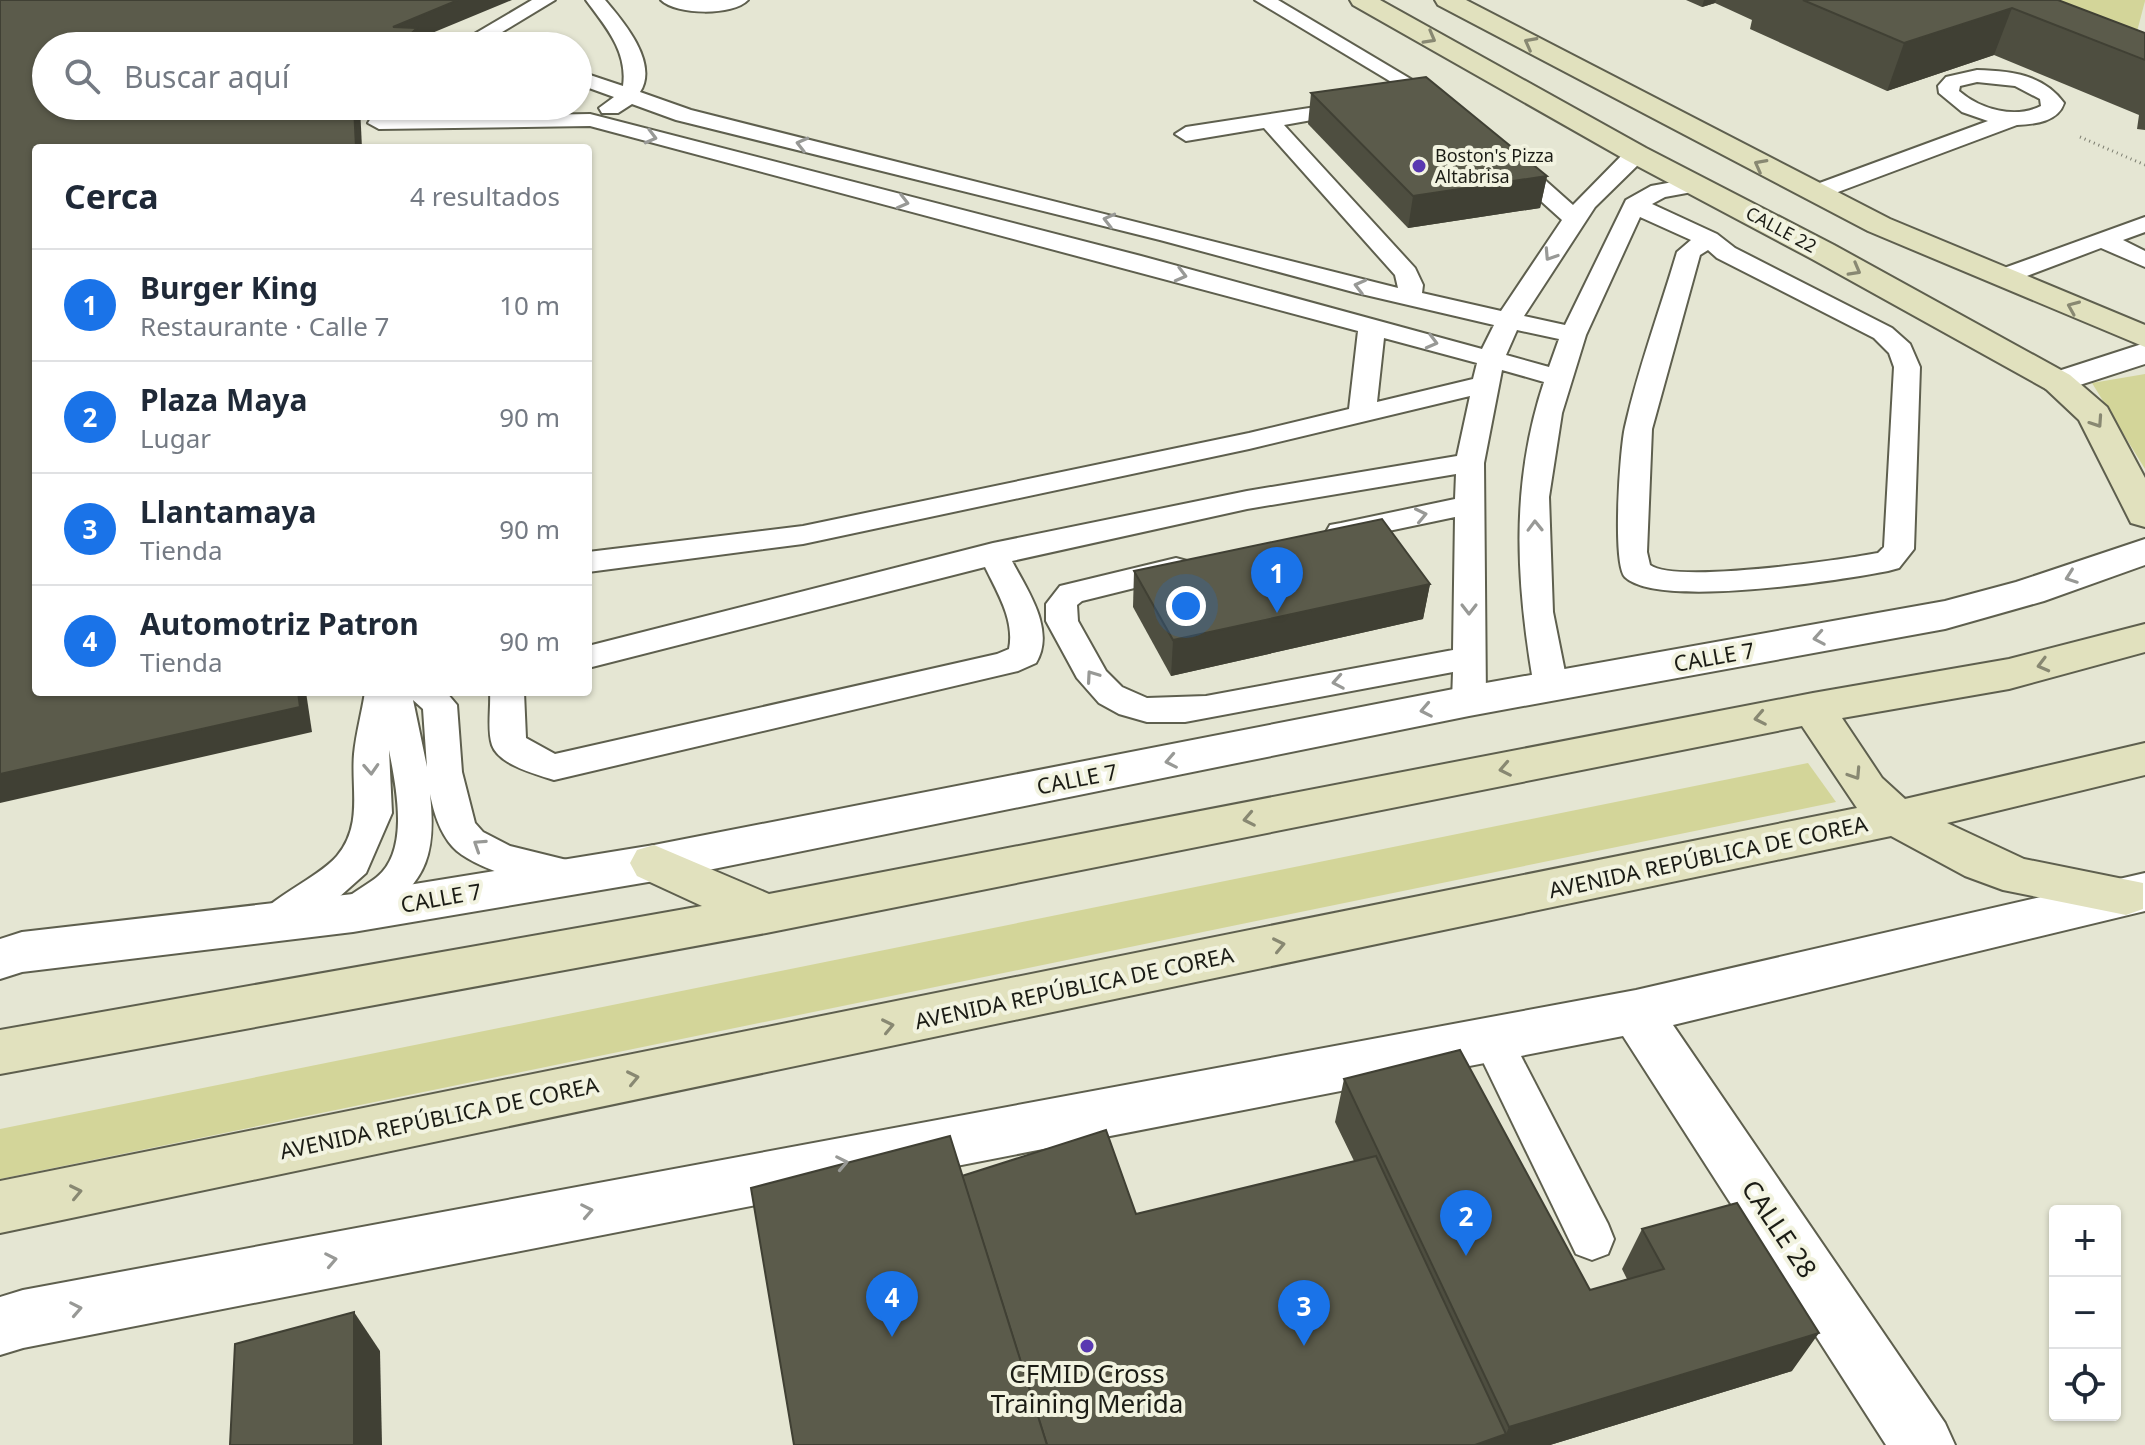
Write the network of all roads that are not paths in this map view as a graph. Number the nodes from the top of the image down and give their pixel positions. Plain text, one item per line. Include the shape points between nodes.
1 (546, 0) edge
2 (595, 0) edge
3 (670, 0) edge
4 (739, 0) edge
5 (1264, 0) edge
6 (1362, 0) edge
7 (1447, 0) edge
8 (489, 32) edge
9 (592, 83) edge
10 (1430, 96) junction
11 (628, 97) junction
12 (1401, 100) edge
13 (1373, 104) edge
14 (1456, 113) edge
15 (2024, 118) road end
16 (592, 119) edge
17 (590, 120) joint
18 (374, 122) edge
19 (1270, 122) junction
20 (1186, 134) dead end
21 (1491, 145) edge
22 (844, 154) junction
23 (1636, 154) junction
24 (819, 181) junction
25 (1695, 185) junction
26 (1814, 193) junction
27 (1634, 205) junction
28 (1574, 218) junction
29 (2145, 224) edge
30 (1157, 232) junction
31 (1709, 239) junction
32 (2103, 240) junction
33 (2145, 260) edge
34 (1132, 261) junction
35 (2002, 277) junction
36 (1408, 298) junction
37 (1509, 322) junction
38 (1372, 325) junction
39 (1573, 335) junction
40 (2145, 337) edge
41 (2145, 353) edge
42 (1489, 371) junction
43 (1560, 378) junction
44 (2058, 382) junction
45 (1362, 415) junction
46 (1470, 463) junction
47 (1470, 505) junction
48 (2145, 515) edge
49 (1315, 537) edge
50 (2145, 551) edge
51 (993, 553) junction
52 (592, 561) edge
53 (1207, 561) edge
54 (2145, 638) edge
55 (592, 656) edge
56 (1469, 680) junction
57 (1551, 687) junction
58 (381, 696) edge
59 (396, 696) edge
60 (430, 696) edge
61 (507, 696) edge
62 (1813, 708) junction
63 (2145, 759) edge
64 (1896, 818) junction
65 (654, 863) junction
66 (579, 875) junction
67 (2136, 894) edge
68 (353, 913) junction
69 (766, 914) junction
70 (272, 923) junction
71 (0, 959) edge
72 (1636, 1012) junction
73 (1492, 1039) junction
74 (0, 1052) edge
75 (0, 1207) edge
76 (1592, 1239) dead end
77 (0, 1326) edge
78 (1923, 1445) edge

1 - 8 lane
2 - 11 lane via 629,49 635,84
3 - 4 lane via 719,7
5 - 10 lane
6 -> 23 main road, CALLE 22
26 -> 7 main road
9 - 11 lane
10 - 12 lane
10 - 14 lane
11 - 16 lane
22 -> 11 lane
13 - 19 lane
15 - 26 lane
17 - 18 lane
17 -> 24 lane
19 - 20 lane
19 - 36 lane via 1406,273 1411,285
21 - 28 lane
22 - 24 lane
30 -> 22 lane
23 - 25 main road, CALLE 22
23 - 28 lane
24 -> 34 lane
25 - 27 lane via 1659,191
25 -> 44 main road, CALLE 22
26 - 35 main road
27 - 31 lane
27 - 39 lane
28 -> 37 lane
29 - 32 lane
30 - 34 lane
36 -> 30 lane
31 - 31 lane via 1689,252 1638,429 1635,569 1668,582 1762,578 1888,561 1899,549 1907,367 1901,350 1883,333 1726,253
32 - 33 lane
32 - 35 lane
34 -> 38 lane
40 -> 35 main road
36 - 37 lane
37 - 39 lane
37 - 42 lane
38 -> 42 lane
38 - 45 lane
39 - 43 lane
41 - 44 street
42 - 43 lane
42 - 45 lane
42 - 46 lane
57 -> 43 lane via 1537,612 1534,497 1548,413
44 -> 48 main road, CALLE 22 via 2094,415
45 - 52 lane via 803,535
46 - 47 lane
46 - 51 lane via 1350,480
49 -> 47 lane
47 -> 56 lane
50 -> 57 street, CALLE 7 via 2030,592 1945,615
51 - 55 lane
51 - 61 lane via 1028,629 1024,655 1006,663 554,767 509,744
56 -> 53 lane via 1160,712 1131,706 1102,689 1058,612 1060,602 1071,593
54 -> 62 main road via 2009,674
56 - 57 street, CALLE 7
56 -> 65 street, CALLE 7
58 -> 70 lane via 371,755 374,813 353,863 316,896
59 - 68 lane via 415,835 403,874
66 -> 60 lane via 537,870 487,852 462,834 448,795 440,705
62 -> 64 main road via 1866,790
62 -> 69 main road
63 - 64 main road, AVENIDA REPÚBLICA DE COREA
64 - 67 main road via 2020,877
75 -> 64 main road, AVENIDA REPÚBLICA DE COREA
65 - 66 street, CALLE 7
65 - 69 main road
66 - 68 street, CALLE 7
67 - 72 street
68 - 70 street, CALLE 7
69 - 74 main road
70 - 71 street, CALLE 7 via 22,952
72 - 73 street
72 - 78 street, CALLE 28
73 - 76 lane
77 -> 73 street

